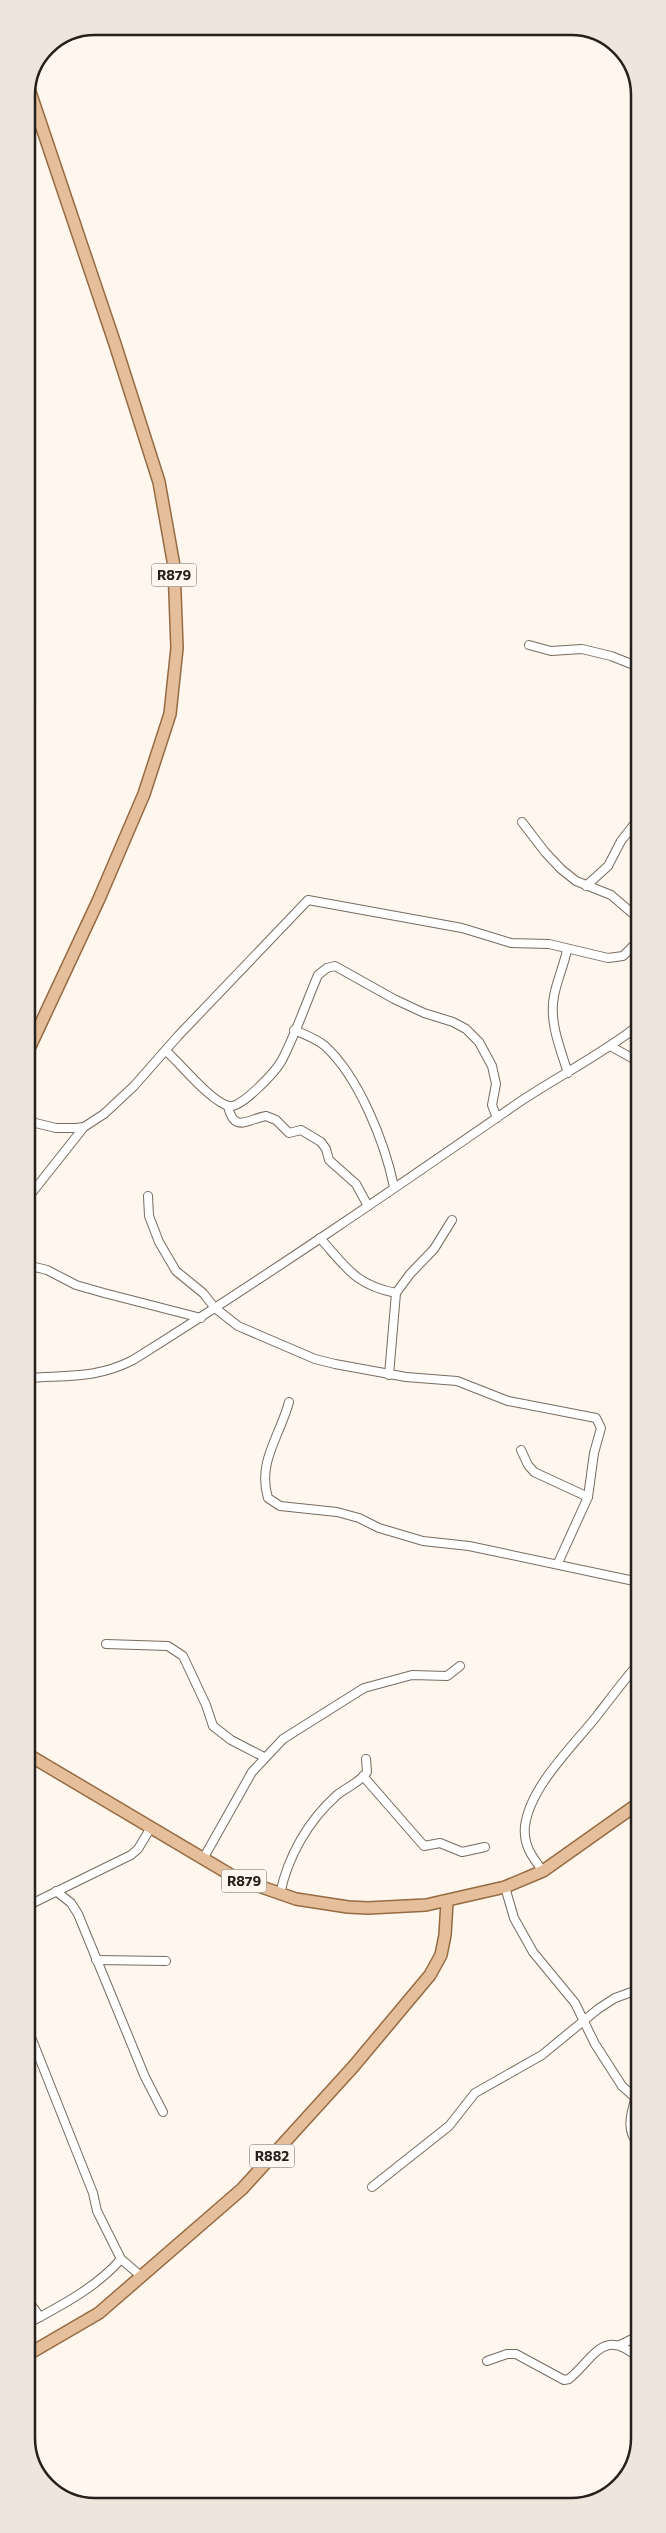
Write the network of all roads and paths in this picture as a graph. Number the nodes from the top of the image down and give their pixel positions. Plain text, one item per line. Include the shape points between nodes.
1 (35, 107) edge
2 (529, 645) dead end
3 (631, 664) edge
4 (522, 822) dead end
5 (631, 829) edge
6 (586, 886) junction
7 (631, 912) edge
8 (631, 948) edge
9 (566, 950) junction
10 (294, 1030) junction
11 (631, 1032) edge
12 (35, 1036) edge
13 (612, 1047) junction
14 (166, 1051) junction
15 (631, 1058) edge
16 (568, 1073) junction
17 (228, 1106) junction
18 (497, 1118) junction
19 (35, 1124) edge
20 (84, 1127) junction
21 (394, 1188) junction
22 (35, 1189) edge
23 (148, 1196) dead end
24 (368, 1206) junction
25 (452, 1220) dead end
26 (320, 1238) junction
27 (35, 1267) edge
28 (396, 1293) junction
29 (215, 1308) junction
30 (201, 1318) junction
31 (389, 1375) junction
32 (35, 1378) edge
33 (289, 1402) dead end
34 (521, 1450) dead end
35 (588, 1498) junction
36 (558, 1563) junction
37 (631, 1580) edge
38 (106, 1644) dead end
39 (460, 1666) dead end
40 (631, 1673) edge
41 (264, 1757) junction
42 (35, 1759) edge
43 (366, 1759) dead end
44 (364, 1776) junction
45 (631, 1809) edge
46 (150, 1829) junction
47 (485, 1847) dead end
48 (203, 1858) junction
49 (543, 1871) junction
50 (505, 1887) junction
51 (56, 1891) junction
52 (280, 1894) junction
53 (35, 1902) edge
54 (447, 1902) junction
55 (96, 1960) junction
56 (166, 1961) dead end
57 (631, 1992) edge
58 (585, 2019) junction
59 (35, 2047) edge
60 (631, 2094) edge
61 (163, 2112) dead end
62 (631, 2114) edge
63 (631, 2132) edge
64 (372, 2187) dead end
65 (121, 2259) junction
66 (142, 2278) junction
67 (35, 2310) edge
68 (40, 2317) junction
69 (35, 2320) edge
70 (631, 2340) edge
71 (620, 2345) junction
72 (35, 2351) edge
73 (631, 2353) edge
74 (487, 2361) dead end

1 - 12 main road, R879 via 159,482 174,566 177,648 170,714 144,794 99,900
2 - 3 street via 551,651 582,649
4 - 6 street via 561,869
5 - 6 street via 608,866
6 - 7 street via 611,895
8 - 9 street via 617,958
9 - 14 street via 549,944 511,943 462,928 308,900
9 - 16 street via 553,1008 556,1038
10 - 17 street via 279,1065 244,1100 236,1106
10 - 18 street via 318,975 335,966 424,1014 466,1029 479,1042 492,1066 496,1084 492,1105
10 - 21 street via 323,1045 337,1059 379,1132
11 - 13 street
13 - 15 street
13 - 16 street
14 - 17 street
14 - 20 street via 124,1097
16 - 18 street
17 - 24 street via 237,1122 270,1117 289,1134 301,1130 321,1142 329,1160 356,1184
18 - 21 street
19 - 20 street via 56,1128
20 - 22 street
21 - 24 street
23 - 29 street via 149,1216 169,1261 180,1277 204,1293
24 - 26 street
25 - 28 street via 434,1249
26 - 28 street via 361,1281
26 - 29 street
27 - 30 street via 104,1294
28 - 31 street
29 - 30 street
29 - 31 street via 238,1326 315,1359
30 - 32 street via 113,1371
31 - 35 street via 457,1381 508,1401 596,1418 601,1428
33 - 36 street via 266,1463 264,1480 272,1502 280,1506 337,1512 423,1541
34 - 35 street via 534,1472
35 - 36 street
36 - 37 street
38 - 41 street via 168,1646 176,1650 186,1661 213,1726 231,1740
39 - 41 street via 447,1676 412,1675 364,1688 283,1739
40 - 49 street via 549,1774 532,1804 525,1825 525,1840 530,1855
41 - 48 street via 252,1772
42 - 46 main road, R879
43 - 44 street via 367,1772
44 - 47 street via 424,1846 440,1844 462,1852
44 - 52 street via 338,1795 310,1824 296,1848
45 - 49 main road, R879
46 - 48 main road, R879
46 - 51 street via 131,1855
48 - 52 main road, R879 via 236,1878
49 - 50 main road, R879
50 - 54 main road, R879
50 - 58 street via 514,1918 533,1952
51 - 53 street
51 - 55 street via 71,1903 78,1914
52 - 54 main road, R879 via 368,1908
54 - 66 main road, R882 via 446,1935 441,1955 430,1975 353,2067 242,2189
55 - 56 street
55 - 61 street
57 - 58 street via 615,1998
58 - 60 street via 598,2049
58 - 64 street via 542,2055 475,2093 449,2126
59 - 65 street via 93,2193 97,2211
62 - 63 street
65 - 66 street
65 - 68 street via 99,2279
66 - 72 main road, R882 via 99,2312
67 - 68 street
68 - 69 street
70 - 71 street
71 - 73 street
71 - 74 street via 602,2346 567,2380 516,2354

